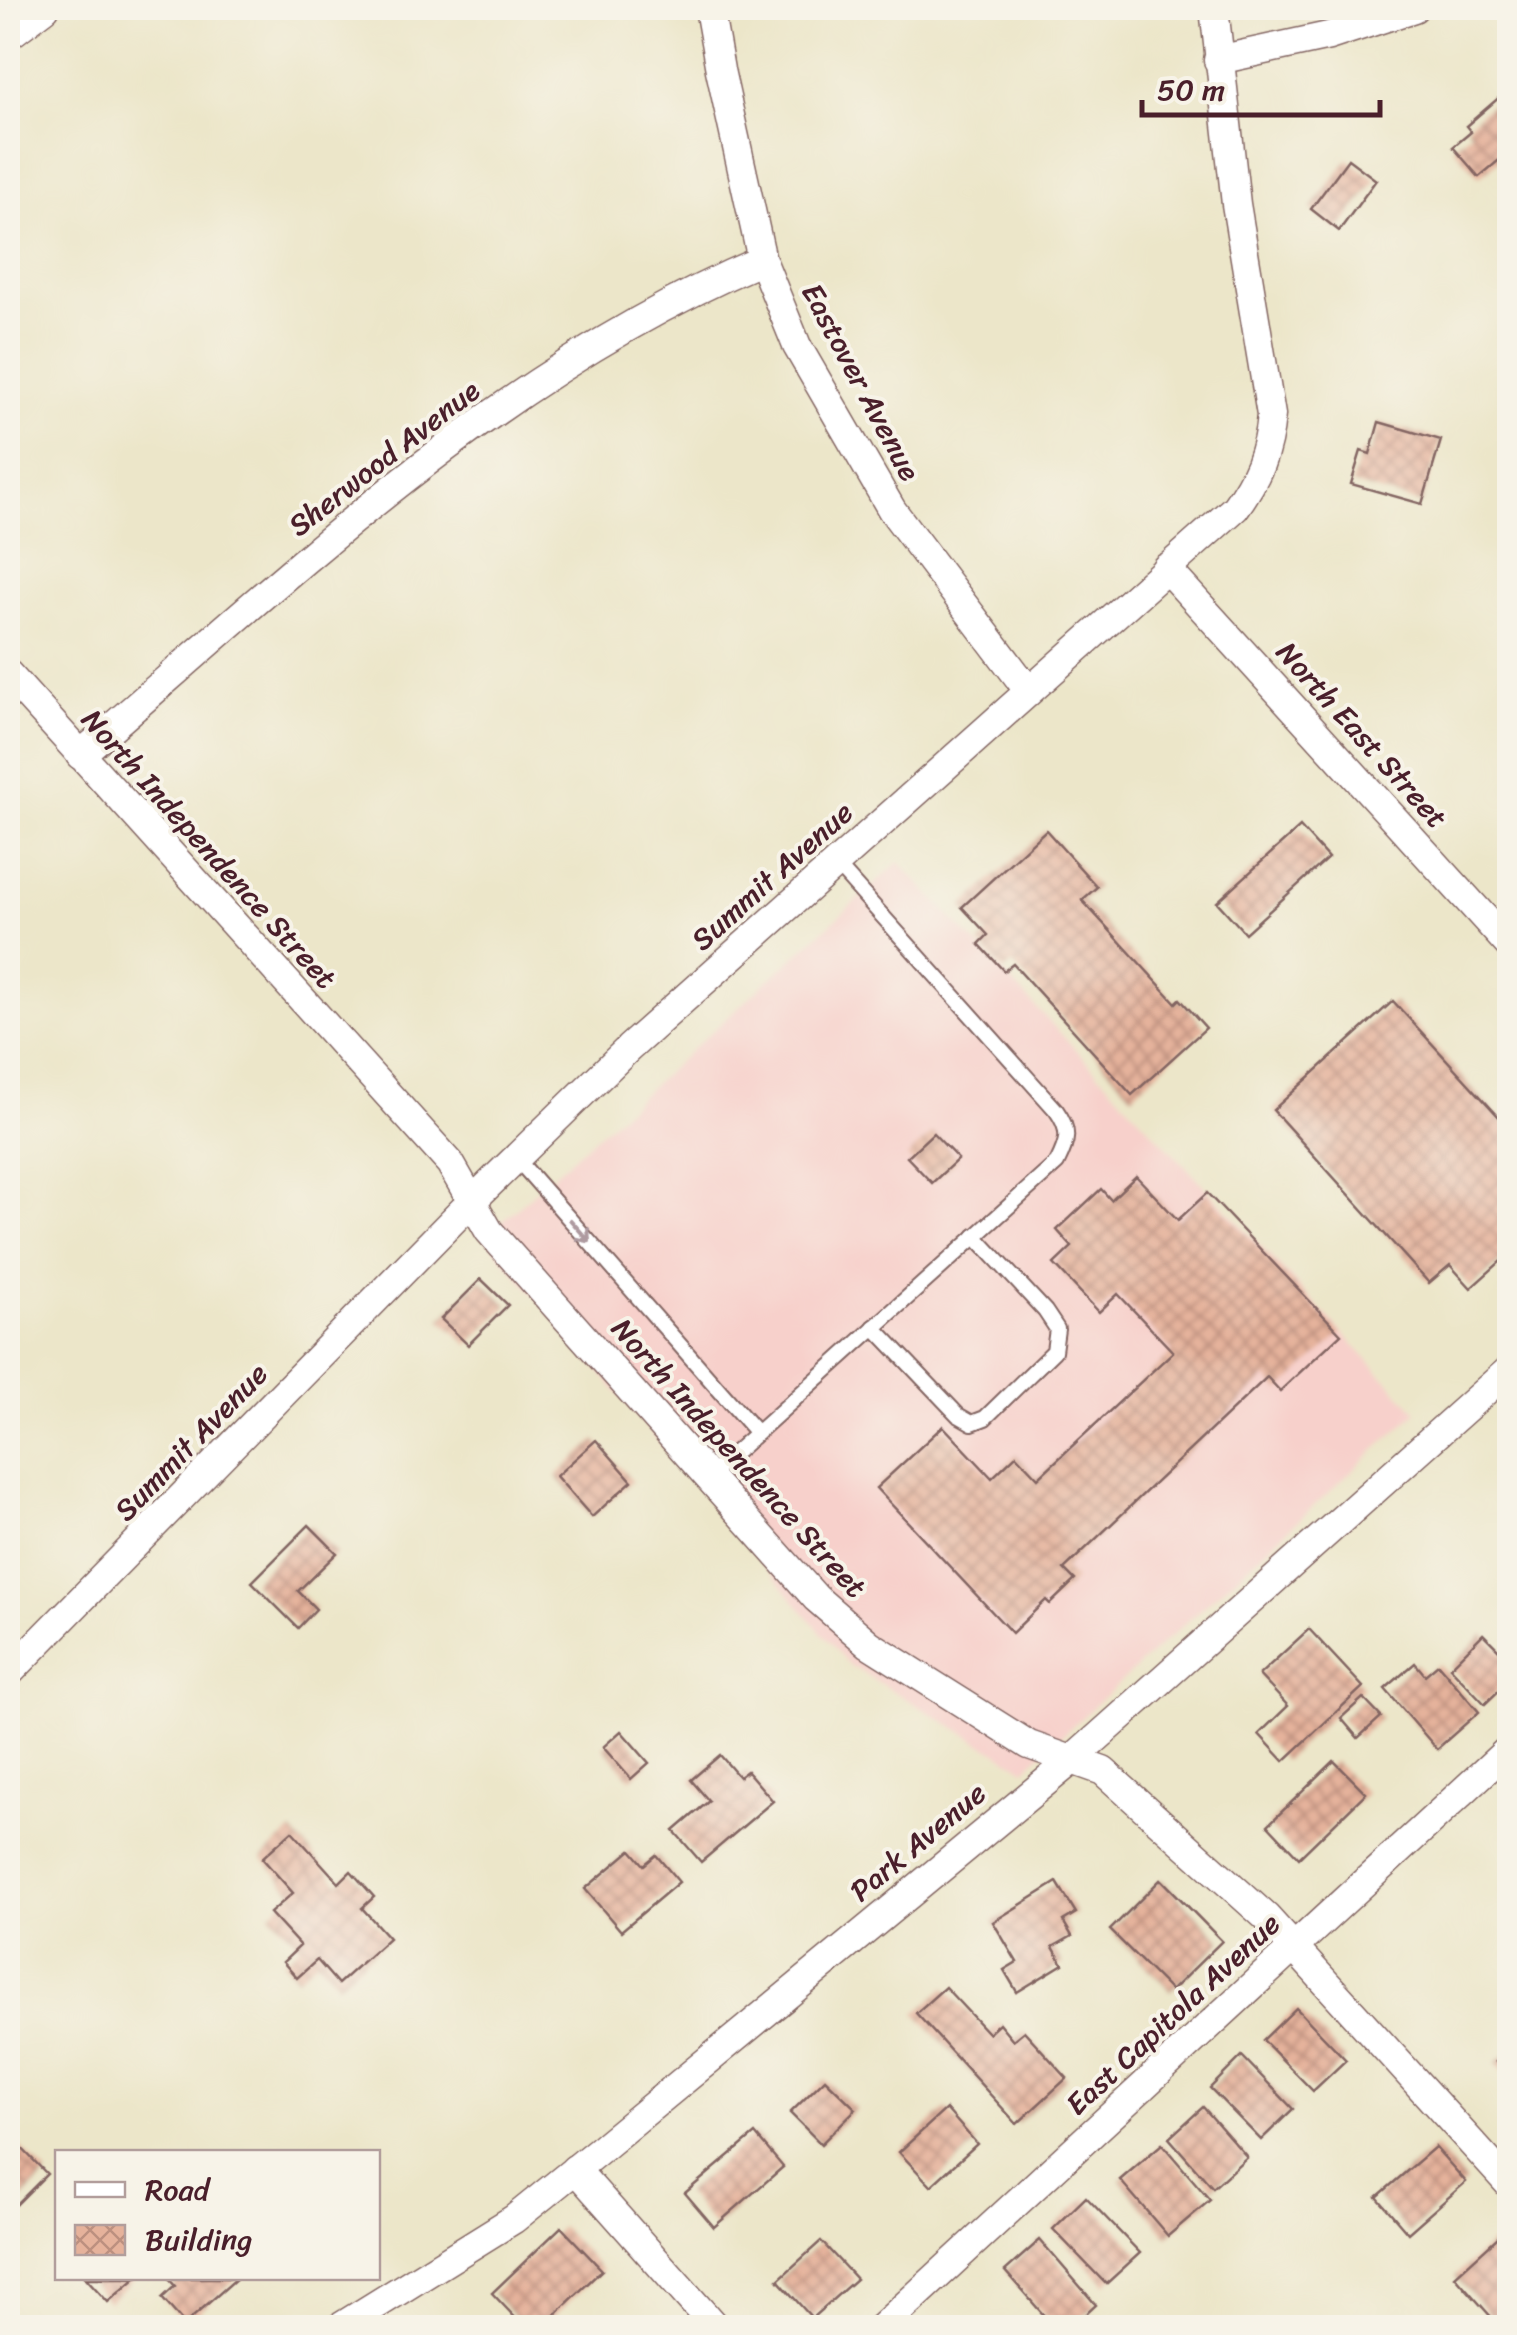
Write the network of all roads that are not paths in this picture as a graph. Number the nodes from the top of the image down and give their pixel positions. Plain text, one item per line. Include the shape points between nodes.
1 (45, 8) edge
2 (709, 8) edge
3 (1214, 8) edge
4 (1414, 8) edge
5 (8, 36) edge
6 (1218, 60) junction
7 (762, 260) junction
8 (1166, 568) junction
9 (8, 674) edge
10 (1028, 690) junction
11 (80, 755) junction
12 (835, 863) junction
13 (1510, 946) edge
14 (516, 1158) junction
15 (472, 1201) junction
16 (975, 1236) junction
17 (874, 1327) junction
18 (1510, 1369) edge
19 (757, 1433) junction
20 (708, 1477) junction
21 (8, 1674) edge
22 (1510, 1748) edge
23 (1071, 1761) junction
24 (1294, 1947) junction
25 (575, 2169) junction
26 (1510, 2186) edge
27 (339, 2328) edge
28 (716, 2328) edge
29 (881, 2328) edge

1 - 5 street
2 - 7 street, Eastover Avenue
3 - 6 street, Summit Avenue
4 - 6 street via 1329,36
6 - 8 street, Summit Avenue via 1268,390 1269,441 1256,479 1235,508
7 - 10 street, Eastover Avenue via 797,346 892,510
7 - 11 street, Sherwood Avenue via 568,362 483,418
8 - 10 street, Summit Avenue
8 - 13 street, North East Street
9 - 11 street, North Independence Street
10 - 12 street, Summit Avenue
11 - 15 street, North Independence Street via 450,1163
12 - 14 street, Summit Avenue
12 - 16 lane via 1066,1124 1068,1142 1057,1163
14 - 15 street, Summit Avenue
14 -> 19 lane
15 - 20 street, North Independence Street via 489,1231
15 - 21 street, Summit Avenue
16 - 17 lane
16 - 17 lane via 1057,1329 1054,1352 985,1418 972,1423 958,1415
17 - 19 lane
18 - 23 street, Park Avenue
19 - 20 lane
20 - 23 street, North Independence Street via 816,1598 869,1644 1029,1744
22 - 24 street, East Capitola Avenue
23 - 24 street, North Independence Street via 1103,1771
23 - 25 street, Park Avenue
24 - 26 street, North Independence Street
24 - 29 street, East Capitola Avenue
25 - 27 street, Park Avenue via 514,2219
25 - 28 street

